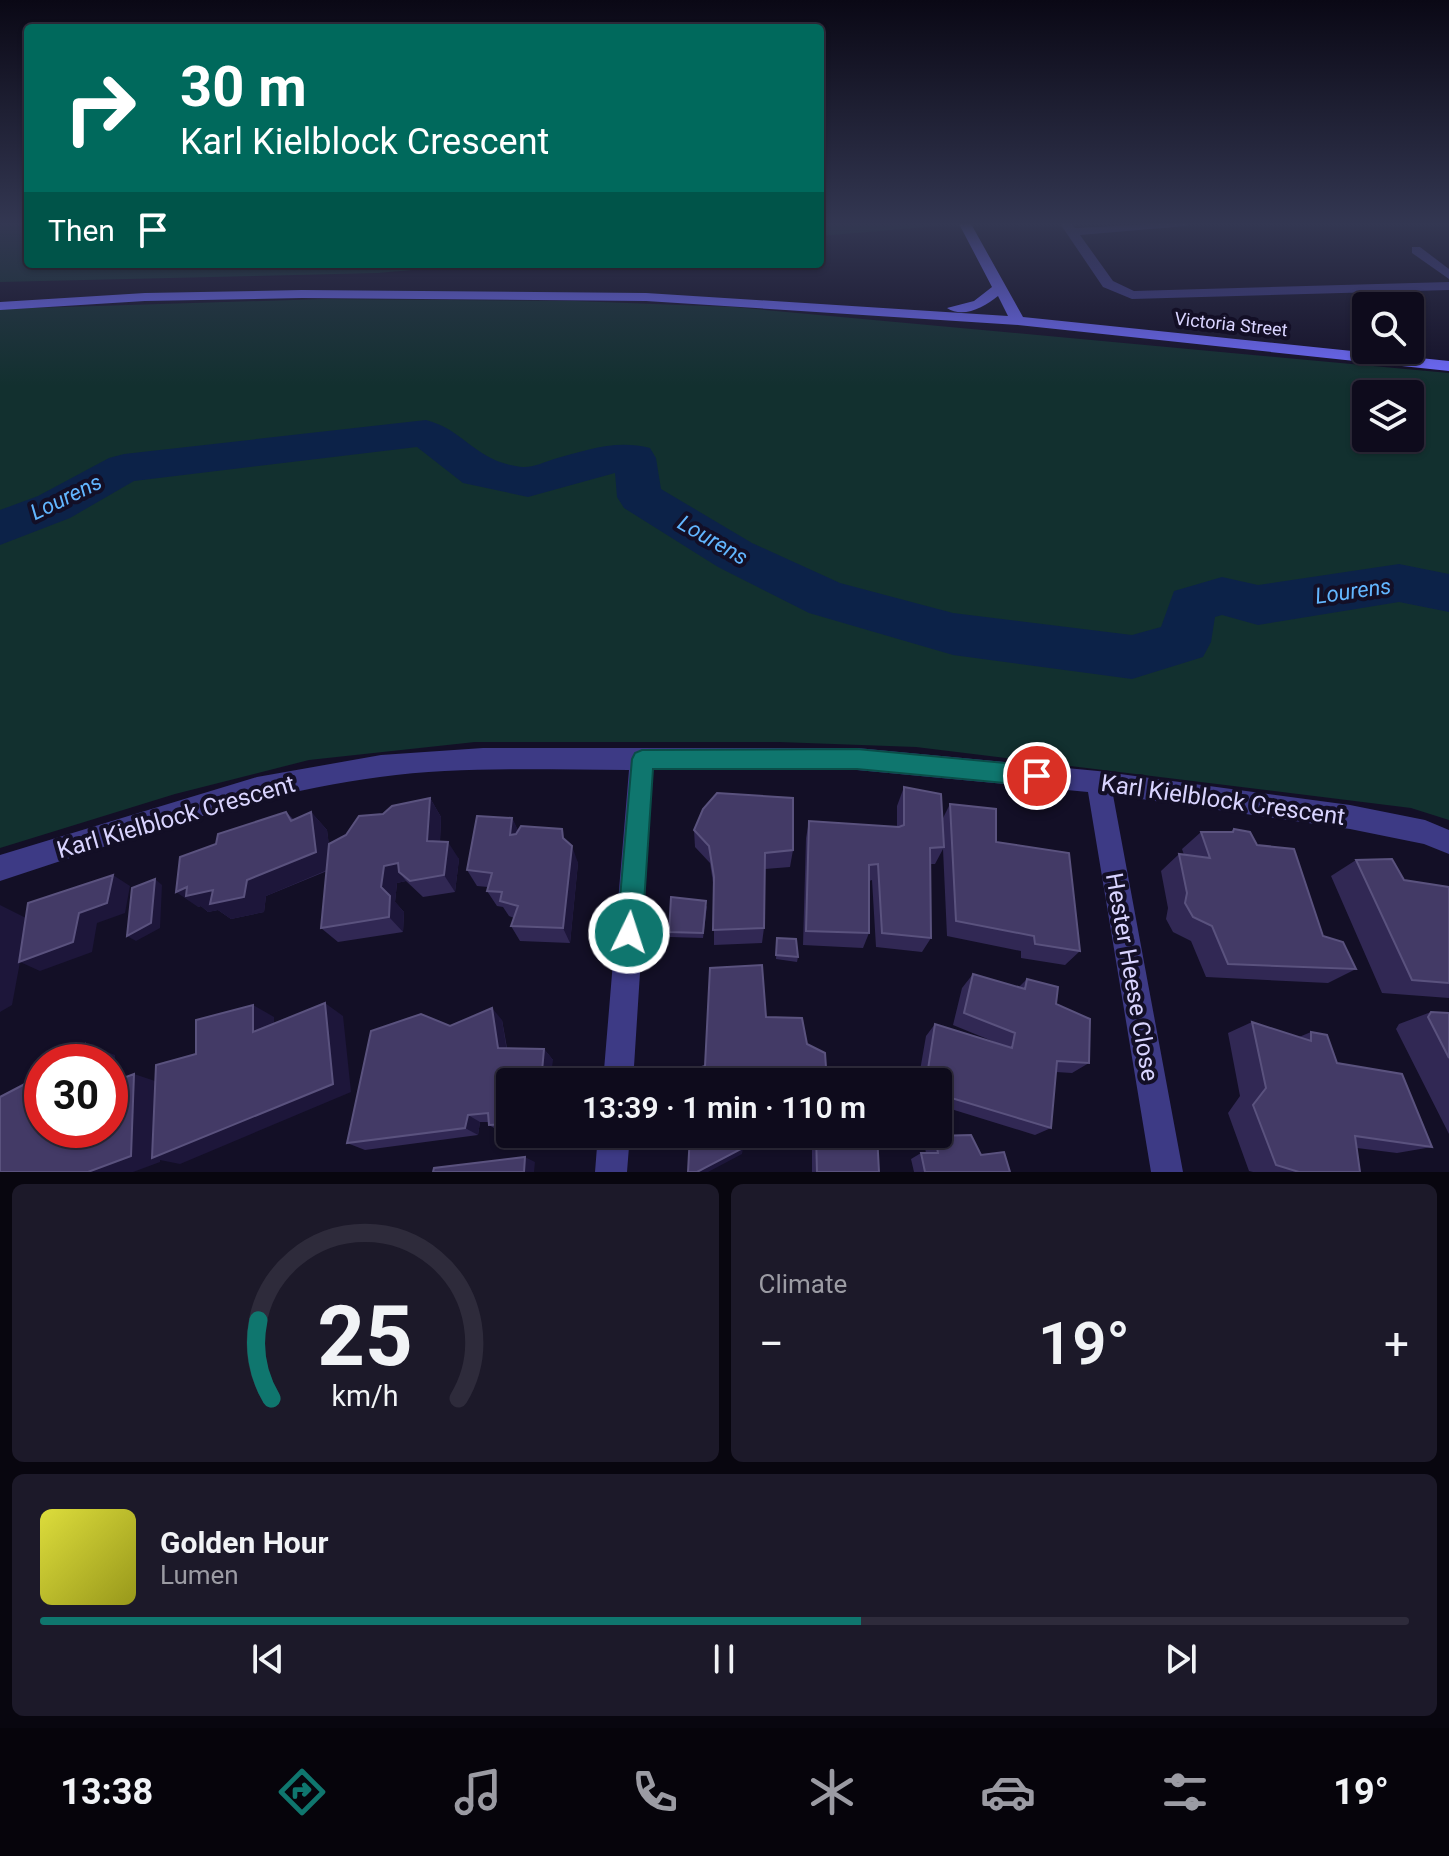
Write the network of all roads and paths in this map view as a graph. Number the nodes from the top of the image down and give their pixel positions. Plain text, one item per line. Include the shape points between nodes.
1 (993, 277) edge
2 (1103, 277) edge
3 (1449, 286) edge
4 (999, 288) junction
5 (0, 294) edge
6 (145, 297) junction
7 (0, 306) edge
8 (834, 308) junction
9 (1018, 321) junction
10 (1449, 366) edge
11 (642, 759) junction
12 (1098, 782) junction
13 (1449, 842) edge
14 (0, 868) edge
15 (619, 1068) edge
16 (613, 1148) edge
17 (611, 1172) edge
18 (1167, 1172) edge

1 - 4 main road
2 - 3 street via 1132,295
4 - 8 main road via 978,305 963,307
4 - 9 main road
5 - 6 main road, Victoria Street
6 - 7 main road, Victoria Street
6 - 8 main road, Victoria Street via 526,294
8 - 9 main road, Victoria Street
9 - 10 main road, Victoria Street
11 - 12 street, Karl Kielblock Crescent via 857,759
11 - 14 street, Karl Kielblock Crescent via 483,759 381,766 257,788
11 - 15 street
12 - 13 street, Karl Kielblock Crescent via 1350,817
12 - 18 street, Hester Heese Close
16 - 17 street

